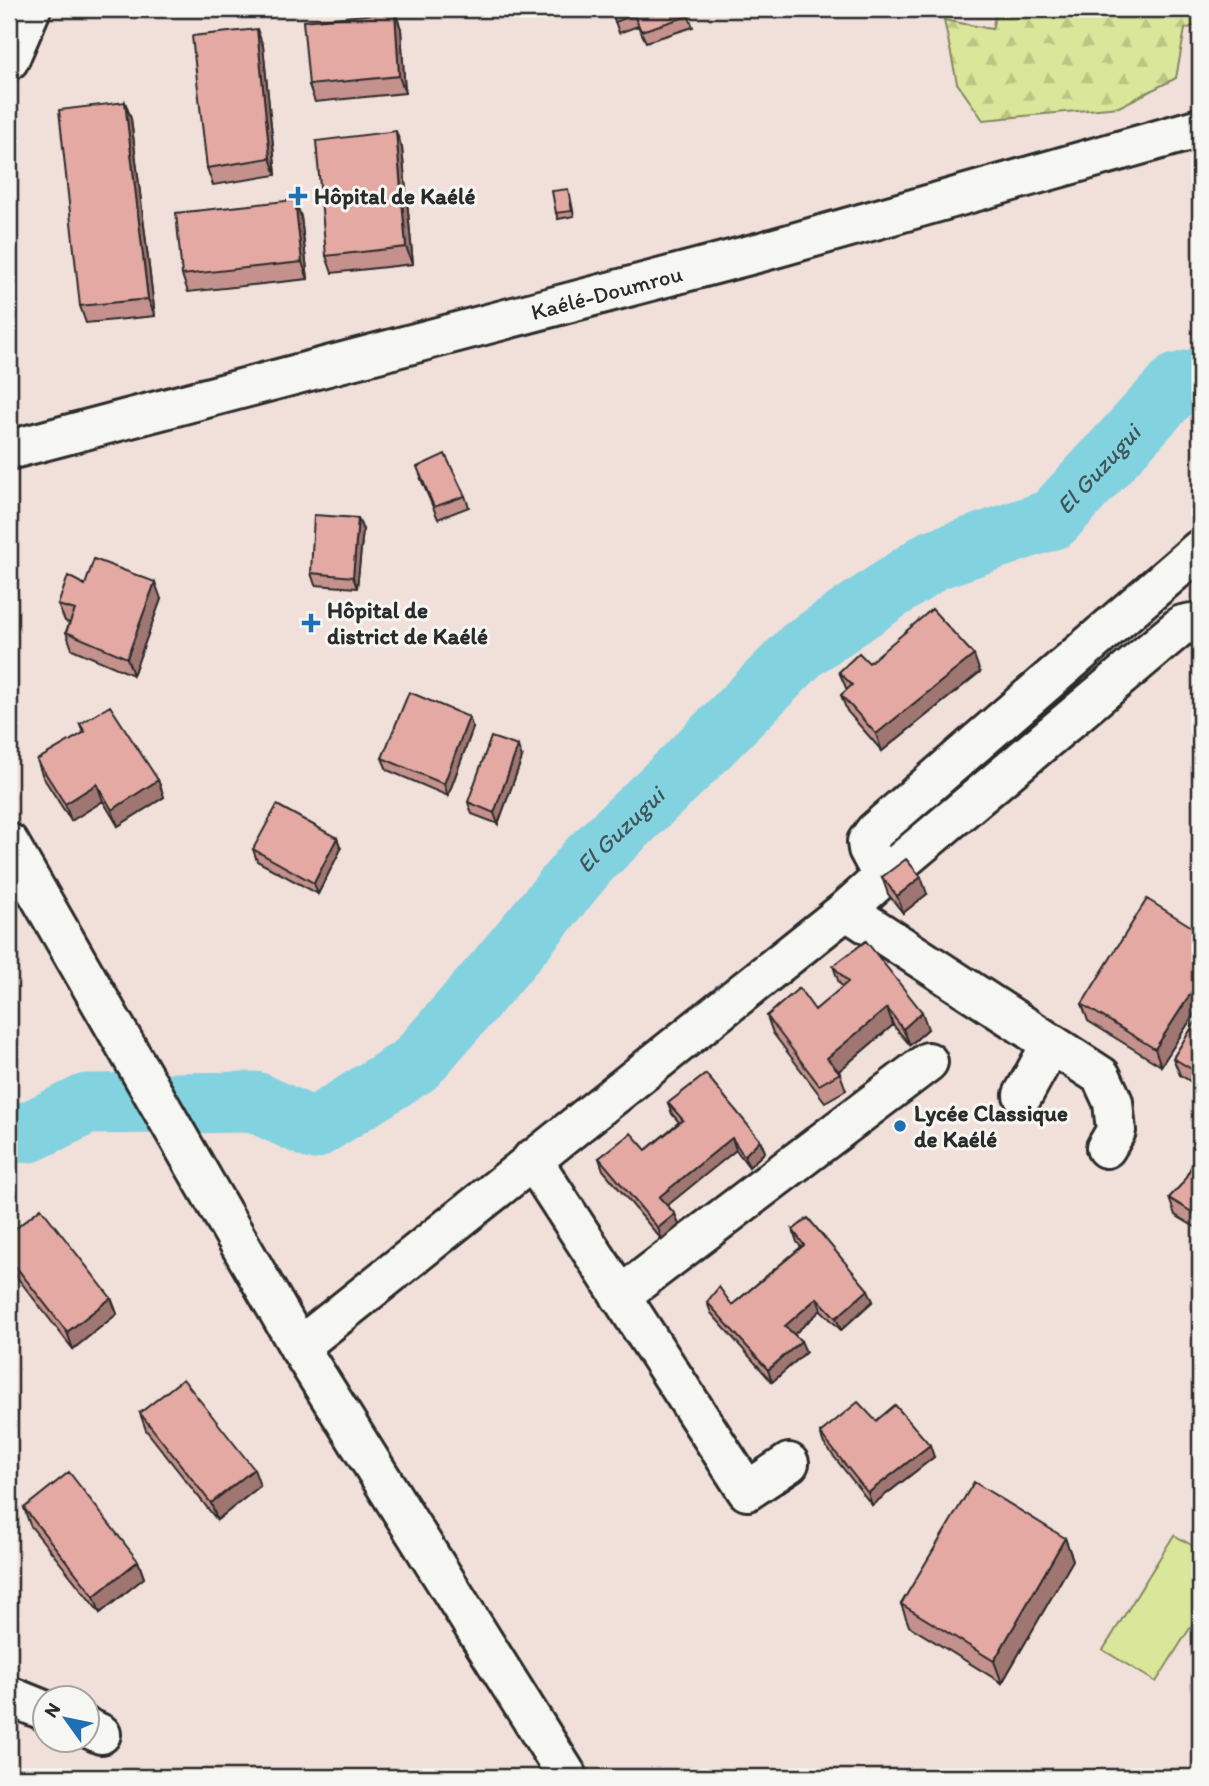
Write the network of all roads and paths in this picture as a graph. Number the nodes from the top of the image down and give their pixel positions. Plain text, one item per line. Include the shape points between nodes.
1 (31, 9) edge
2 (9, 60) edge
3 (1200, 128) edge
4 (9, 450) edge
5 (1200, 549) edge
6 (1200, 627) edge
7 (9, 843) edge
8 (883, 877) junction
9 (846, 910) junction
10 (1051, 1045) junction
11 (928, 1062) dead end
12 (1023, 1095) dead end
13 (1106, 1147) dead end
14 (532, 1159) junction
15 (620, 1296) junction
16 (299, 1347) junction
17 (789, 1463) dead end
18 (9, 1696) edge
19 (32, 1705) edge
20 (568, 1777) edge

1 - 2 main road
3 - 4 main road, Kaélé-Doumrou via 747,256
5 - 8 main road via 875,831 868,849
6 - 8 main road via 1182,625
7 - 16 main road
8 - 9 main road
9 - 10 main road
9 - 14 main road
10 - 12 main road
10 - 13 main road via 1101,1076 1113,1102 1116,1131
11 - 15 main road
14 - 15 main road
14 - 16 main road
15 - 17 main road via 747,1491
16 - 20 main road
18 - 19 main road

